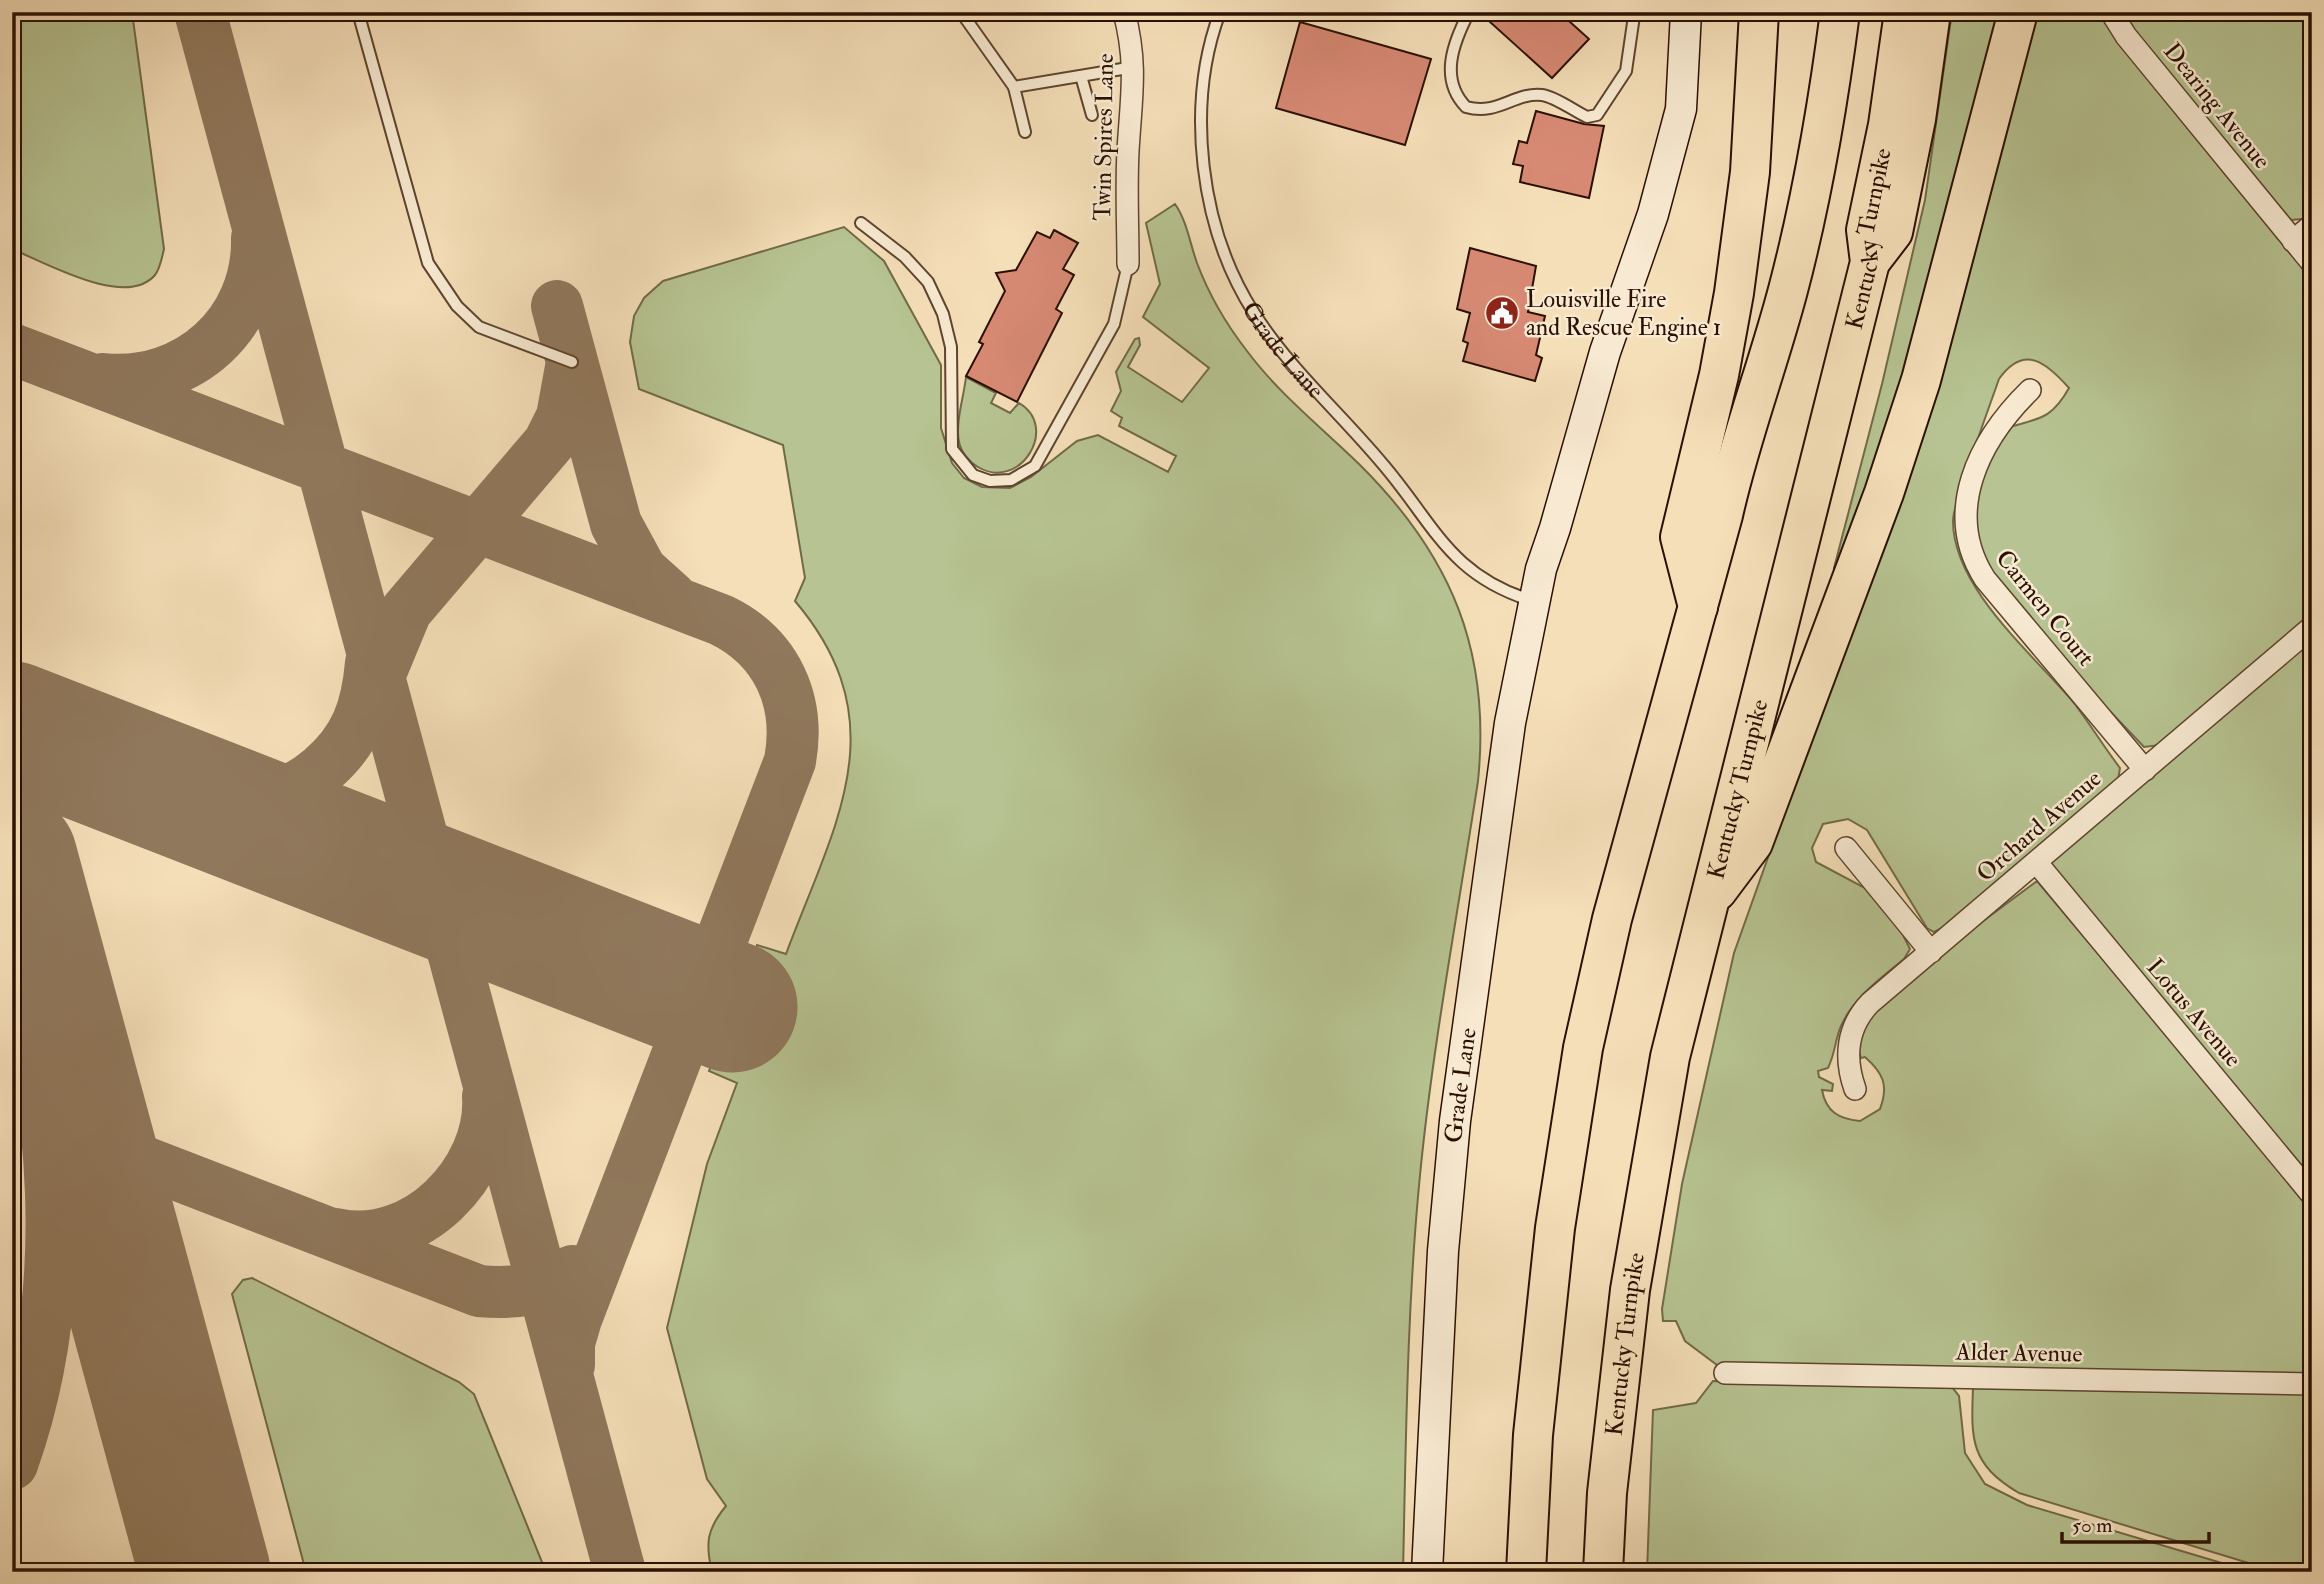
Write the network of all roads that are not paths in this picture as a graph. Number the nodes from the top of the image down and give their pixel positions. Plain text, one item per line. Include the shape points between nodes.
1 (358, 12) edge
2 (961, 12) edge
3 (1124, 12) edge
4 (1220, 12) edge
5 (1469, 12) edge
6 (1686, 12) edge
7 (1759, 12) edge
8 (1840, 12) edge
9 (1904, 12) edge
10 (1931, 12) edge
11 (2018, 12) edge
12 (2111, 12) edge
13 (1632, 14) edge
14 (1134, 67) junction
15 (1081, 76) junction
16 (1014, 87) junction
17 (1092, 115) dead end
18 (1025, 132) dead end
19 (861, 223) dead end
20 (2312, 225) edge
21 (2293, 241) junction
22 (1870, 262) junction
23 (2312, 263) edge
24 (1128, 264) joint
25 (572, 362) dead end
26 (2030, 390) dead end
27 (1533, 601) junction
28 (1698, 609) junction
29 (2312, 627) edge
30 (2145, 770) junction
31 (1846, 848) dead end
32 (2037, 863) junction
33 (1710, 901) junction
34 (1931, 952) junction
35 (1855, 1089) dead end
36 (2312, 1195) edge
37 (1725, 1373) dead end
38 (2312, 1384) edge
39 (1427, 1572) edge
40 (1526, 1572) edge
41 (1603, 1572) edge

1 - 25 lane via 428,263 457,306 478,327
2 - 16 lane
3 - 14 street, Twin Spires Lane
4 - 27 lane, Grade Lane via 1202,90 1200,127 1213,220 1253,312 1464,566 1500,591
5 - 13 lane via 1450,63 1451,84 1466,107 1492,110 1543,95 1587,117 1597,115 1626,71
6 - 27 main road, Grade Lane via 1681,109 1653,215 1605,352
7 - 28 highway via 1754,131 1734,293 1680,537
8 - 28 highway via 1831,86 1788,290 1736,455
9 - 22 highway, Kentucky Turnpike via 1888,125 1866,230
10 - 22 highway via 1893,232
11 - 33 highway via 1929,354 1884,493 1753,843
12 - 21 street, Dearing Avenue
14 - 15 lane
14 - 24 street, Twin Spires Lane
15 - 16 lane
15 - 17 lane
16 - 18 lane
19 - 24 lane via 905,257 928,282 951,347 953,449 973,475 990,481 1011,480 1035,466 1114,324
20 - 21 street
21 - 23 street, Dearing Avenue
22 - 33 highway, Kentucky Turnpike
26 - 30 street, Carmen Court via 1984,449 1973,475 1965,518 1967,544 1985,579
27 - 39 main road, Grade Lane via 1510,723 1455,1121 1443,1251
28 - 40 highway via 1612,919 1583,1048 1555,1228 1533,1435
29 - 30 street, Orchard Avenue
30 - 32 street, Orchard Avenue
31 - 34 street
32 - 34 street, Orchard Avenue
32 - 36 street, Lotus Avenue
33 - 41 highway, Kentucky Turnpike via 1670,1058 1639,1224 1607,1493
34 - 35 street, Orchard Avenue via 1858,1016 1848,1053
37 - 38 street, Alder Avenue

